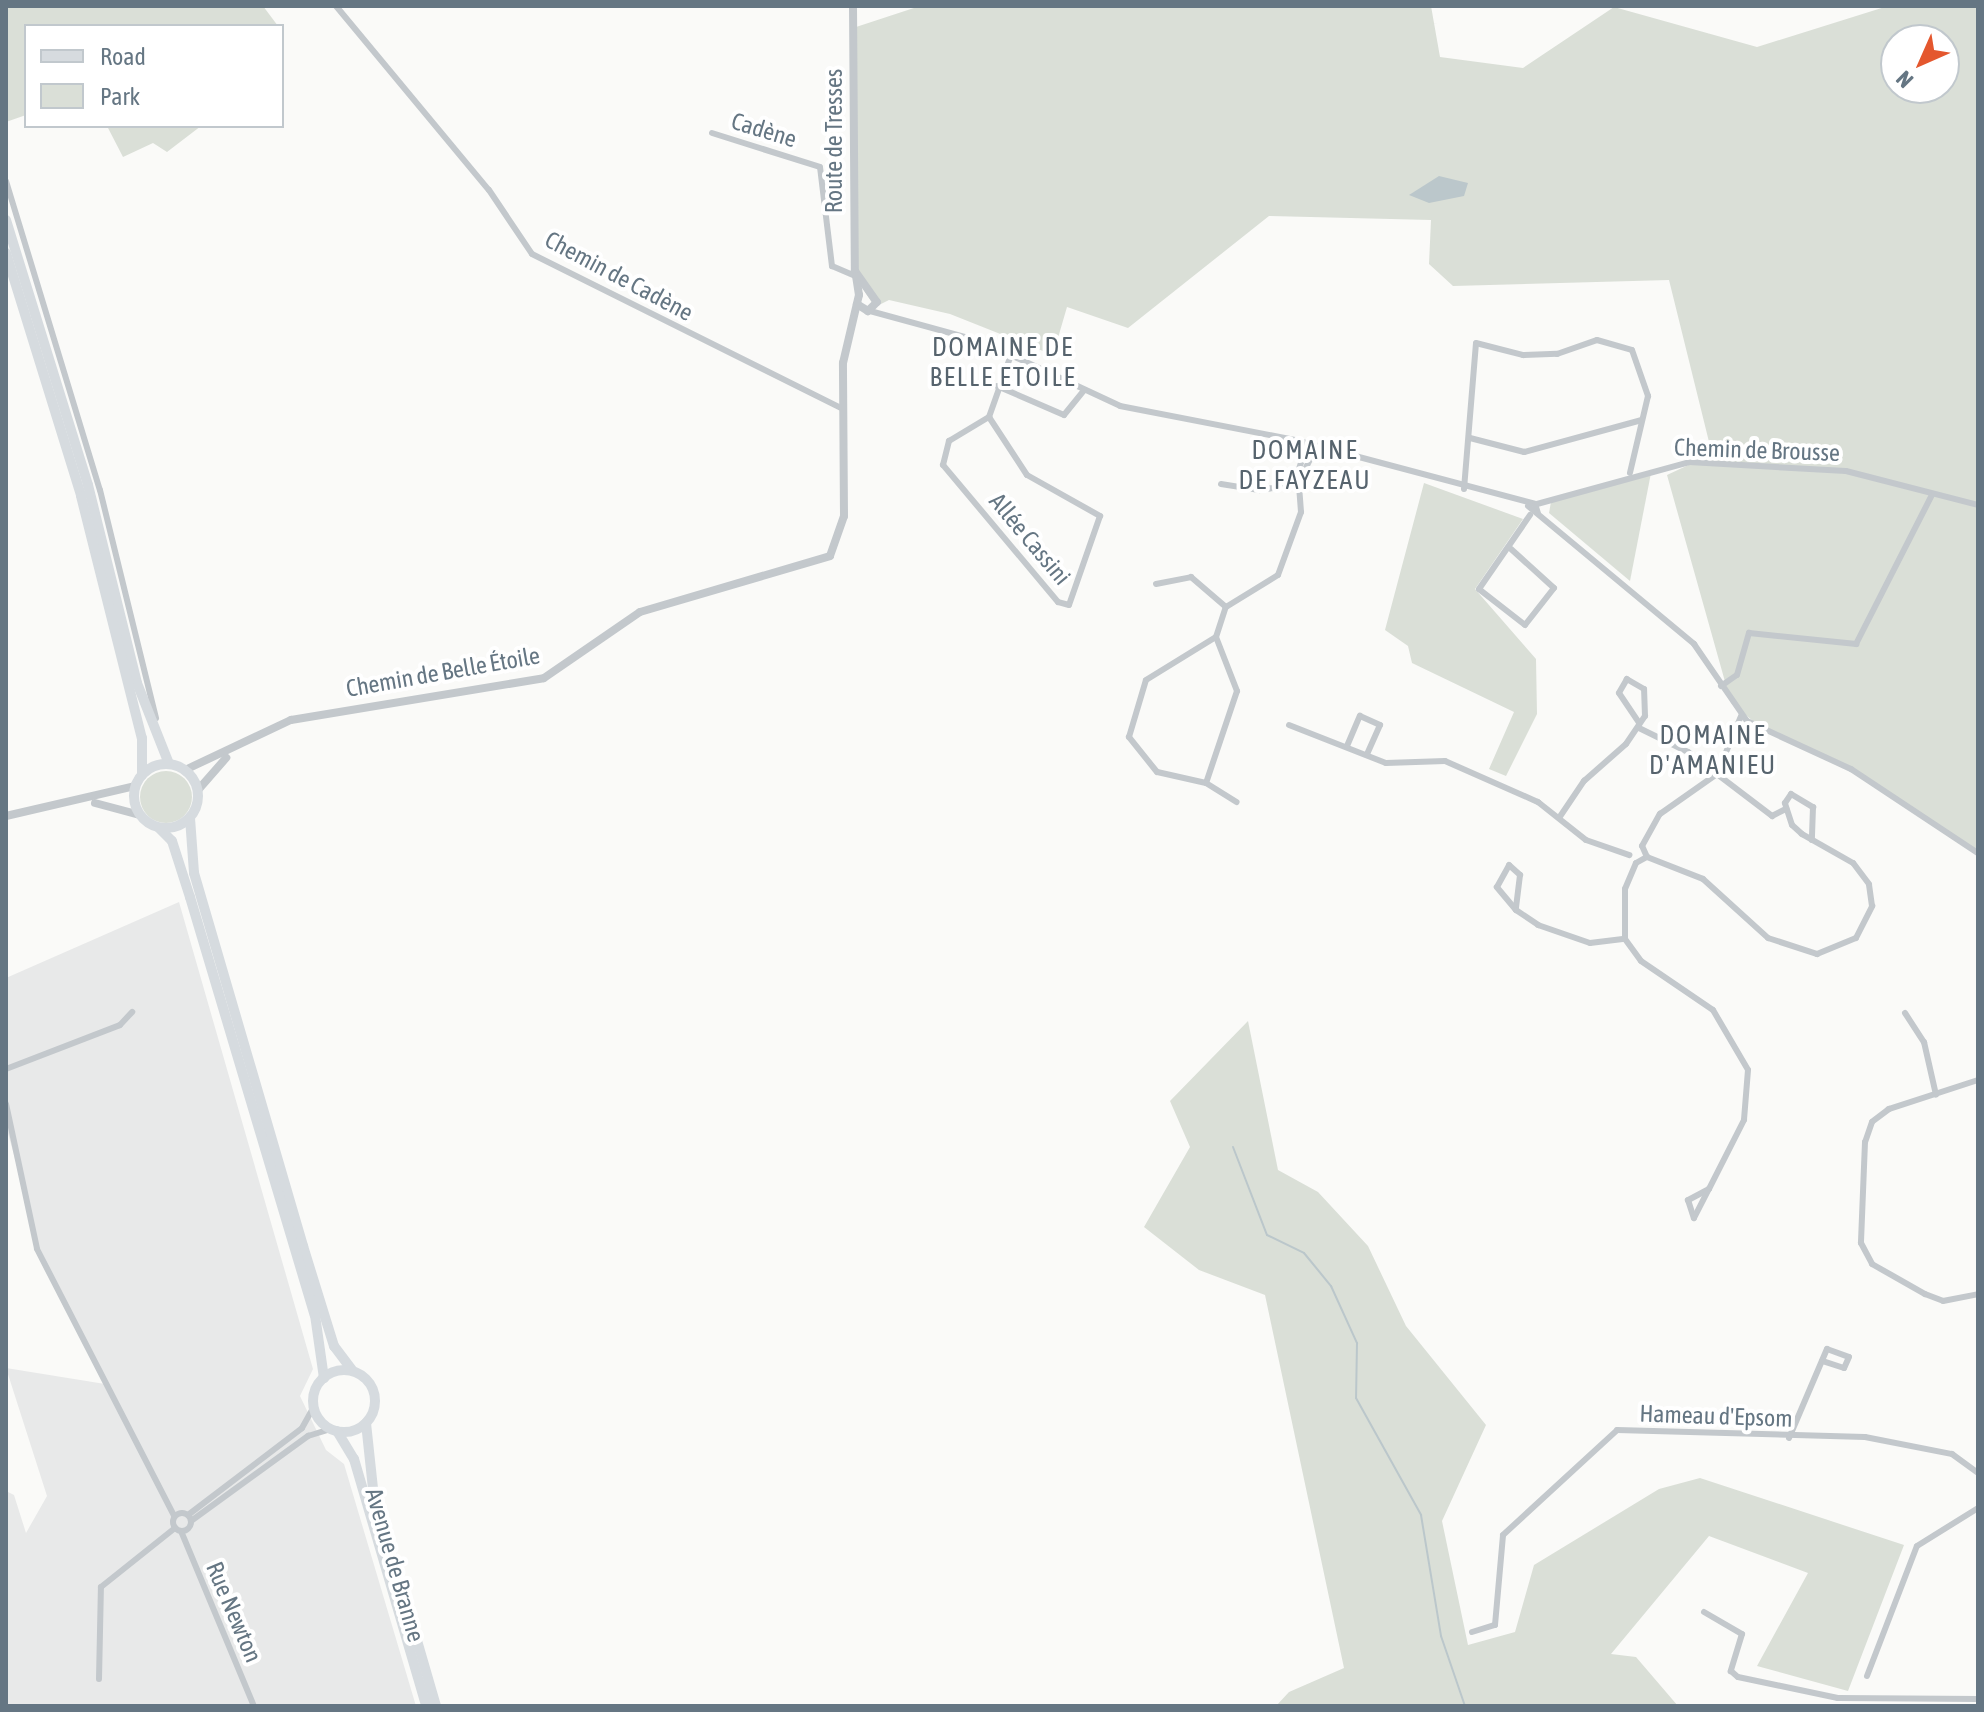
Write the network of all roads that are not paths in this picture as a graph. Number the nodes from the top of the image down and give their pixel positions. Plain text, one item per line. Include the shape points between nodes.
1 (336, 6) edge
2 (853, 6) edge
3 (712, 133) dead end
4 (6, 181) edge
5 (6, 220) edge
6 (6, 253) edge
7 (856, 276) junction
8 (860, 297) junction
9 (877, 302) junction
10 (868, 311) junction
11 (887, 316) junction
12 (853, 321) junction
13 (1011, 355) junction
14 (997, 386) junction
15 (1084, 390) junction
16 (841, 408) junction
17 (989, 417) junction
18 (1642, 420) junction
19 (1470, 438) junction
20 (1307, 444) junction
21 (1316, 447) junction
22 (1630, 473) junction
23 (1221, 484) dead end
24 (1298, 484) junction
25 (1464, 489) junction
26 (1932, 495) junction
27 (1537, 504) junction
28 (1978, 505) edge
29 (1528, 506) junction
30 (1534, 514) junction
31 (1511, 549) junction
32 (1156, 584) dead end
33 (1226, 607) junction
34 (1216, 637) junction
35 (1721, 686) junction
36 (1741, 716) junction
37 (1289, 725) dead end
38 (1639, 726) junction
39 (1347, 746) junction
40 (165, 748) dead end
41 (236, 749) junction
42 (1367, 754) junction
43 (169, 764) junction
44 (185, 770) junction
45 (1717, 774) junction
46 (142, 775) junction
47 (1206, 783) junction
48 (135, 786) junction
49 (198, 790) junction
50 (1236, 802) dead end
51 (86, 803) junction
52 (1786, 809) junction
53 (140, 815) junction
54 (6, 816) edge
55 (190, 818) junction
56 (1559, 818) junction
57 (159, 828) junction
58 (1812, 840) junction
59 (1642, 846) junction
60 (1978, 853) edge
61 (1629, 855) junction
62 (1647, 857) junction
63 (1636, 863) junction
64 (1516, 910) junction
65 (1625, 939) junction
66 (132, 1012) dead end
67 (1905, 1013) dead end
68 (6, 1069) edge
69 (1978, 1080) edge
70 (1936, 1095) junction
71 (6, 1104) edge
72 (1709, 1189) junction
73 (1978, 1294) edge
74 (1822, 1361) junction
75 (353, 1371) junction
76 (324, 1378) junction
77 (314, 1406) junction
78 (366, 1423) junction
79 (334, 1430) junction
80 (1789, 1438) junction
81 (1978, 1473) edge
82 (1978, 1508) edge
83 (174, 1516) junction
84 (190, 1518) junction
85 (178, 1530) junction
86 (1704, 1612) dead end
87 (1472, 1632) dead end
88 (1867, 1676) dead end
89 (99, 1679) dead end
90 (1978, 1699) edge
91 (254, 1706) edge
92 (426, 1706) edge
93 (436, 1706) edge

1 - 16 street, Chemin de Cadène via 489,190 532,254
2 - 7 street, Route de Tresses
3 - 7 street, Cadène via 820,167 832,266
4 - 40 street via 100,490 131,639
5 - 43 main road via 88,485 137,683
6 - 46 main road via 81,496 142,738
7 - 8 street
8 - 9 street
8 - 10 street
8 - 12 street, Chemin de Belle Étoile
9 - 10 street
9 - 11 street
10 - 11 street
10 - 12 street
11 - 13 street
12 - 16 street, Chemin de Belle Étoile
13 - 14 street
13 - 15 street
14 - 15 street via 1064,415
14 - 17 street
15 - 20 street via 1120,406
16 - 41 street, Chemin de Belle Étoile via 844,516 830,556 640,612 544,678 291,720
17 - 17 street, Allée Cassini via 949,441 943,465 1058,602 1069,605 1100,516 1027,475
18 - 19 street via 1524,452
18 - 19 street via 1648,396 1641,363 1617,340 1541,355 1476,343
18 - 22 street
19 - 25 street
20 - 21 street
20 - 24 street
21 - 24 street
21 - 25 street
22 - 26 street, Chemin de Brousse via 1689,462 1846,471
22 - 27 street, Chemin de Brousse
23 - 24 street via 1260,490
24 - 33 street via 1301,512 1278,575
25 - 29 street
26 - 28 street, Chemin de Brousse
26 - 35 street via 1856,644 1749,633 1737,675
27 - 29 street, Chemin de Brousse
27 - 30 street
29 - 30 street
30 - 31 street
30 - 35 street via 1694,644
31 - 31 street via 1479,589 1525,625 1554,588
32 - 33 street via 1191,577
33 - 34 street
34 - 47 street via 1237,691
34 - 47 street via 1150,674 1129,729 1131,745 1157,772
35 - 36 street
36 - 45 street
36 - 60 street via 1851,769
37 - 39 street
38 - 38 street via 1647,700 1639,683 1627,679 1619,693
38 - 45 street
38 - 56 street via 1584,781
39 - 42 street
39 - 42 street via 1360,716 1380,725
41 - 44 street, Chemin de Belle Étoile
41 - 49 street, Chemin de Belle Étoile
42 - 56 street via 1386,763 1445,761
43 - 44 main road
43 - 46 main road
44 - 49 main road
45 - 52 street via 1772,816
45 - 59 street via 1660,814
46 - 48 main road
47 - 50 street
48 - 51 street
48 - 53 main road
49 - 55 main road
51 - 53 street
51 - 54 street
52 - 58 street
52 - 58 street via 1791,794 1808,799
53 - 57 main road
55 - 57 main road
55 - 75 main road via 194,873 294,1216 334,1346
56 - 61 street via 1586,840
57 - 76 main road via 175,848 194,909 315,1315
58 - 62 street via 1862,872 1872,906 1856,938 1817,954 1768,938 1703,879
59 - 61 street
59 - 62 street
61 - 63 street
62 - 63 street
63 - 65 street via 1625,889
64 - 64 street via 1520,875 1509,865 1497,887
64 - 65 street via 1561,938
65 - 72 street via 1641,961 1713,1010 1748,1070 1744,1120
66 - 68 street via 120,1025
67 - 70 street via 1924,1042
69 - 70 street
70 - 73 street via 1889,1109 1872,1122 1865,1142 1861,1243 1872,1264 1925,1294 1943,1301
71 - 83 street via 37,1249
72 - 72 street via 1688,1200 1694,1218 1701,1215
74 - 74 street via 1839,1369 1849,1357 1831,1347
74 - 80 street
75 - 76 main road
75 - 78 main road via 374,1393
76 - 77 main road
77 - 79 main road
77 - 84 street via 302,1428
78 - 79 main road
78 - 93 main road, Avenue de Branne via 373,1489
79 - 84 street via 308,1436
79 - 92 main road, Avenue de Branne via 354,1459
80 - 81 street, Hameau d'Epsom via 1913,1443 1952,1454
80 - 87 street, Hameau d'Epsom via 1617,1430 1503,1535 1495,1625
82 - 88 street via 1917,1546
83 - 84 street
83 - 85 street, Rue Newton
84 - 85 street
85 - 89 street via 101,1587
85 - 91 street, Rue Newton
86 - 90 street via 1742,1634 1731,1671 1738,1677 1838,1698

